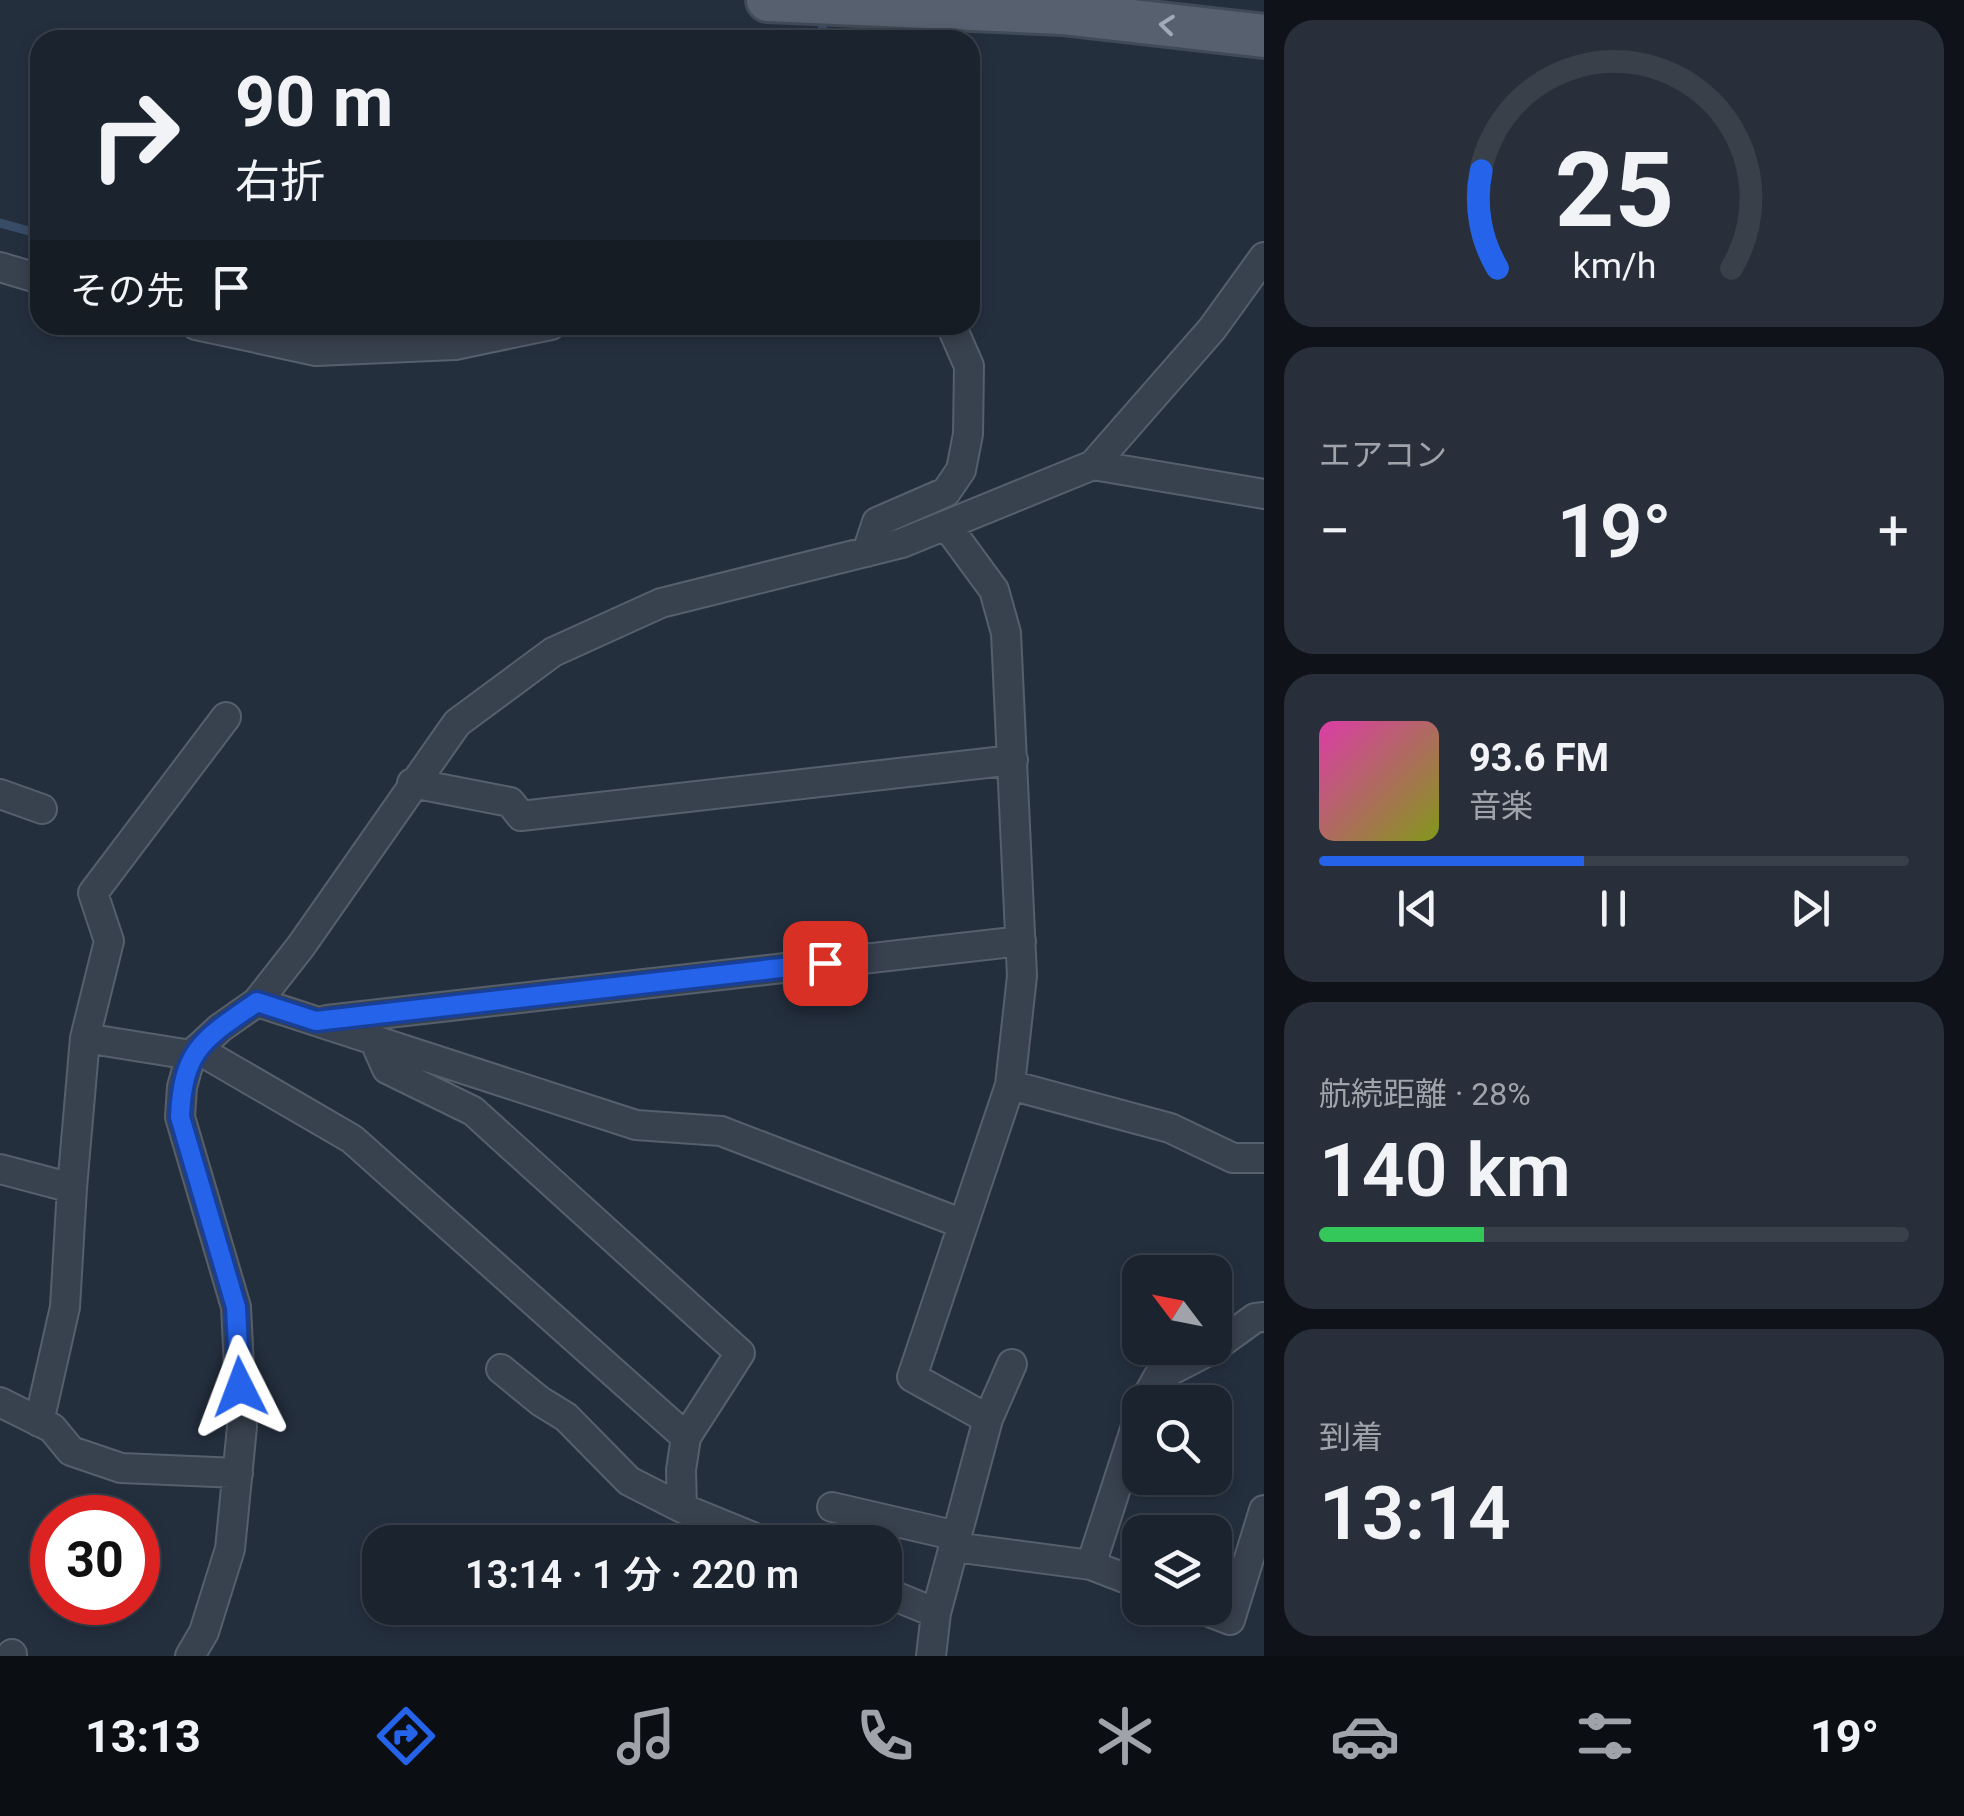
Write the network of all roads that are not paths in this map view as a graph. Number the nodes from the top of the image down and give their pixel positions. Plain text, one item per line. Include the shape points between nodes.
1 (793, 1) edge
2 (1264, 36) edge
3 (1264, 257) edge
4 (0, 267) edge
5 (30, 276) edge
6 (242, 335) edge
7 (503, 335) edge
8 (955, 335) edge
9 (1094, 465) junction
10 (1264, 494) edge
11 (946, 526) junction
12 (867, 552) junction
13 (226, 717) dead end
14 (1013, 760) junction
15 (412, 784) junction
16 (0, 794) edge
17 (42, 809) dead end
18 (1022, 941) junction
19 (257, 1002) junction
20 (316, 1021) junction
21 (85, 1038) junction
22 (374, 1040) junction
23 (194, 1052) junction
24 (1010, 1085) junction
25 (1264, 1158) edge
26 (0, 1169) edge
27 (72, 1188) junction
28 (963, 1224) junction
29 (1264, 1317) edge
30 (1232, 1334) edge
31 (1012, 1364) dead end
32 (1180, 1365) edge
33 (500, 1369) dead end
34 (1154, 1385) edge
35 (0, 1402) edge
36 (988, 1419) junction
37 (39, 1422) junction
38 (686, 1437) junction
39 (1122, 1469) edge
40 (238, 1473) junction
41 (832, 1507) dead end
42 (682, 1508) junction
43 (1264, 1510) edge
44 (724, 1525) edge
45 (955, 1541) junction
46 (1091, 1564) junction
47 (1122, 1577) edge
48 (1264, 1592) edge
49 (902, 1599) edge
50 (936, 1613) junction
51 (1232, 1614) edge
52 (1232, 1618) edge
53 (190, 1656) edge
54 (931, 1656) edge

2 -> 1 main road via 1062,14
3 - 9 street via 1212,329
4 - 5 street
6 - 7 street via 316,351 455,345
8 - 12 street via 969,366 961,470 946,492 877,522
9 - 10 street
9 - 11 street
11 - 12 street
11 - 14 street via 994,590 1006,632
12 - 15 street via 661,603 553,652 457,723
13 - 21 street via 93,893 108,941
14 - 15 street via 522,816 510,802
14 - 18 street
15 - 19 street
16 - 17 street
18 - 20 street
18 - 24 street
19 - 20 street
19 - 23 street
20 - 22 street
21 - 23 street
21 - 27 street
22 - 28 street via 636,1125 722,1131
22 - 38 street via 387,1069 473,1111 740,1353
23 - 38 street via 352,1140
23 - 40 street via 180,1117 236,1307
24 - 25 street via 1170,1128 1233,1158
24 - 28 street
26 - 27 street
27 - 37 street via 64,1307
28 - 36 street via 912,1377
29 - 30 street
31 - 36 street
32 - 34 street
33 - 42 street via 566,1417 629,1481
35 - 37 street
36 - 45 street
37 - 40 street via 71,1452 121,1468
38 - 42 street
39 - 46 street
40 - 53 street via 230,1548
41 - 45 street
42 - 44 street
43 - 51 street
45 - 46 street
45 - 50 street
46 - 47 street
48 - 52 street
49 - 50 street
50 - 54 street

